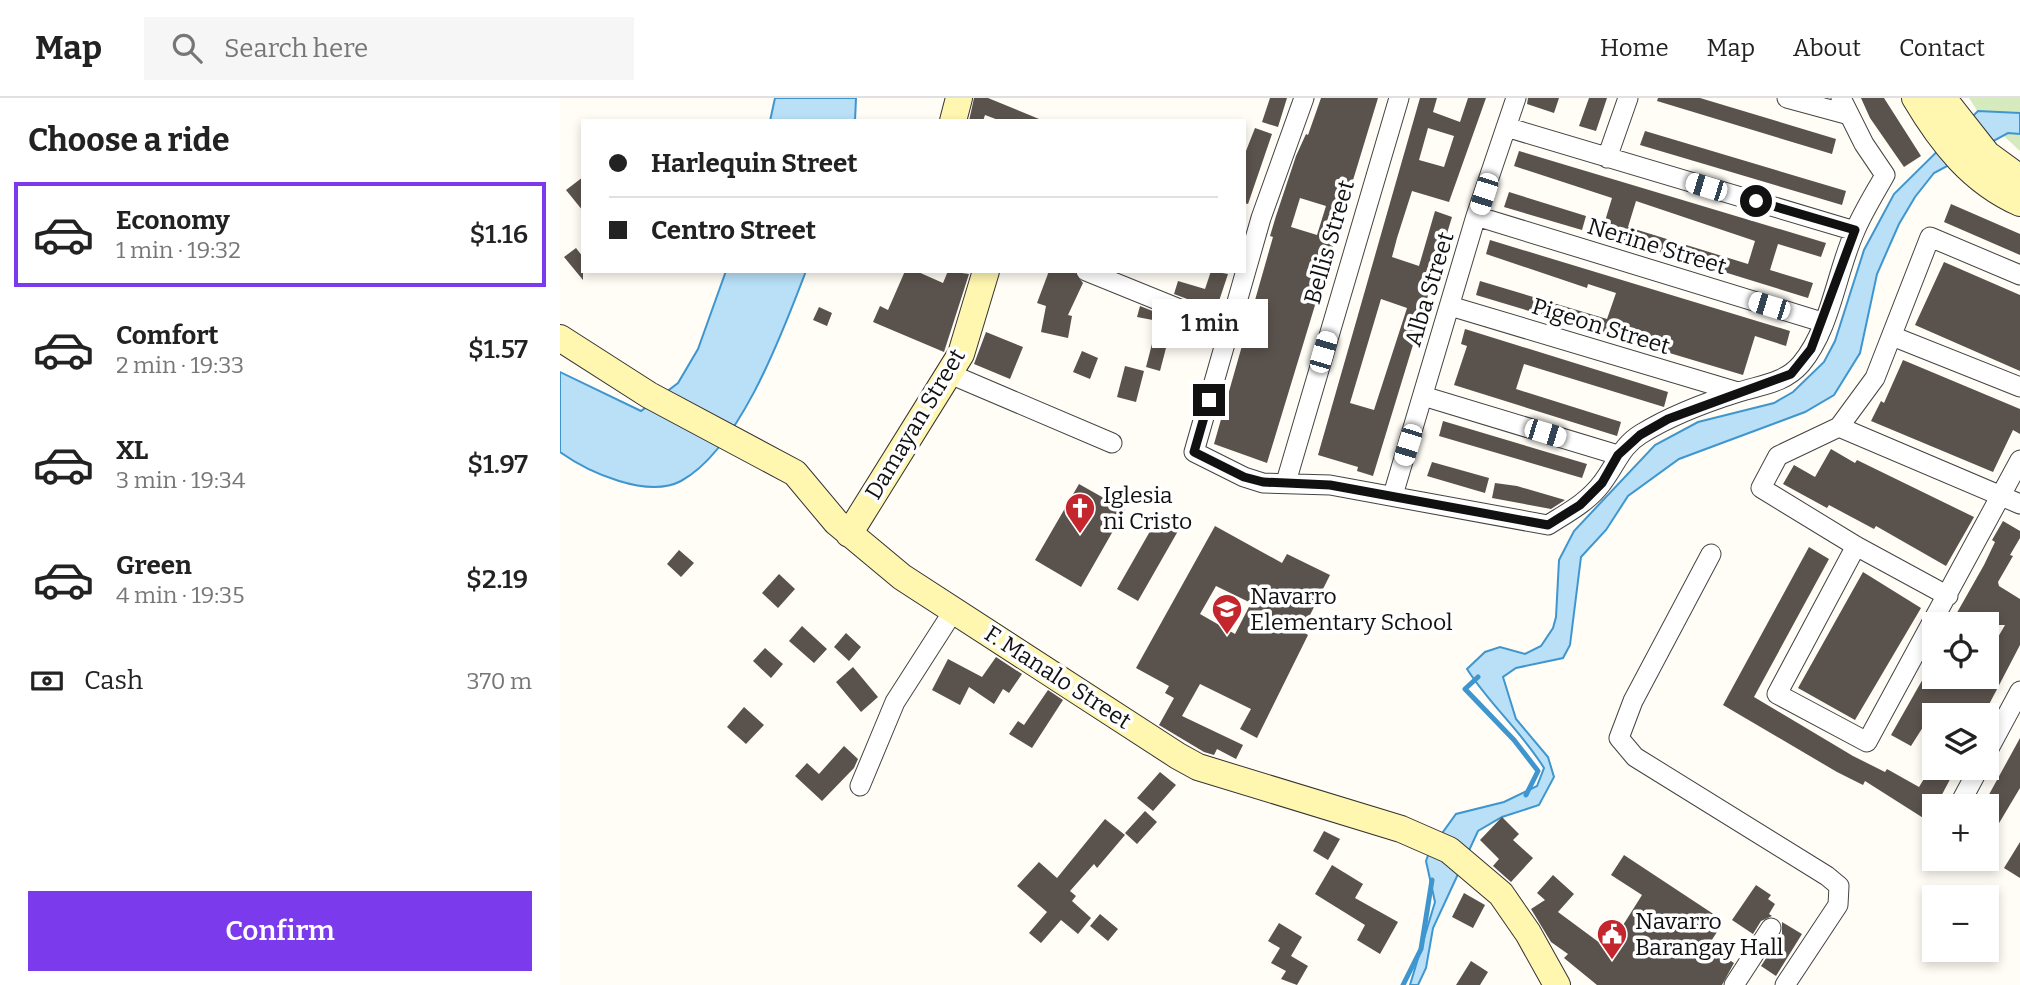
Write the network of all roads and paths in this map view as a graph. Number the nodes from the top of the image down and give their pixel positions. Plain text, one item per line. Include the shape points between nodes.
1 (959, 98) edge
2 (1304, 98) edge
3 (1399, 98) edge
4 (1516, 98) edge
5 (1628, 98) edge
6 (1787, 98) edge
7 (1915, 98) edge
8 (1844, 106) edge
9 (1945, 115) edge
10 (954, 119) edge
11 (1506, 127) junction
12 (1607, 158) junction
13 (1974, 158) junction
14 (2020, 178) edge
15 (2020, 203) edge
16 (1476, 216) junction
17 (1855, 230) junction
18 (1246, 270) edge
19 (985, 273) edge
20 (1091, 273) edge
21 (1245, 273) edge
22 (2020, 275) edge
23 (1450, 306) junction
24 (1187, 312) dead end
25 (1822, 322) junction
26 (1892, 336) junction
27 (560, 338) edge
28 (950, 374) junction
29 (2020, 387) edge
30 (1738, 392) junction
31 (1423, 396) junction
32 (1839, 427) junction
33 (1112, 443) dead end
34 (1618, 455) junction
35 (2020, 460) edge
36 (1286, 482) junction
37 (1393, 495) junction
38 (2000, 496) junction
39 (2020, 504) edge
40 (849, 534) junction
41 (1856, 546) junction
42 (1711, 554) dead end
43 (1948, 596) junction
44 (954, 610) junction
45 (2020, 691) edge
46 (1999, 730) edge
47 (860, 786) dead end
48 (1771, 928) dead end
49 (1557, 985) edge
50 (1734, 985) edge
51 (1786, 985) edge

1 - 10 street
2 - 18 street
3 - 36 street, Bellis Street
4 - 11 street, Alba Street
5 - 12 street
6 - 8 street
7 - 9 street
8 - 17 street via 1885,175
9 - 13 street
11 - 12 street
11 - 16 street, Alba Street
12 - 17 street
13 - 14 street
13 - 15 street via 1980,180
16 - 23 street, Alba Street
16 - 25 street, Nerine Street
17 - 25 street
19 - 28 street, Damayan Street via 961,354
20 - 24 street
21 - 36 street via 1194,452 1244,477
22 - 26 street via 1930,237
23 - 30 street, Pigeon Street
23 - 31 street, Alba Street
25 - 30 street via 1811,349 1791,374
26 - 29 street
26 - 32 street via 1875,378
27 - 40 street, F. Manalo Street via 649,394 795,474
28 - 33 street
28 - 40 street, Damayan Street
30 - 34 street via 1668,419
31 - 34 street
31 - 37 street, Alba Street
32 - 38 street
32 - 41 street via 1778,456 1761,488
34 - 37 street via 1595,491 1548,525
35 - 38 street
36 - 37 street
38 - 39 street
38 - 43 street
40 - 44 street, F. Manalo Street via 902,577
41 - 43 street
41 - 43 street via 1777,694 1867,742
42 - 51 street via 1633,701 1619,738 1635,757 1839,886 1838,905
44 - 47 street via 895,702
44 - 49 street, F. Manalo Street via 1198,767 1449,850 1501,894
45 - 46 street
48 - 50 street

